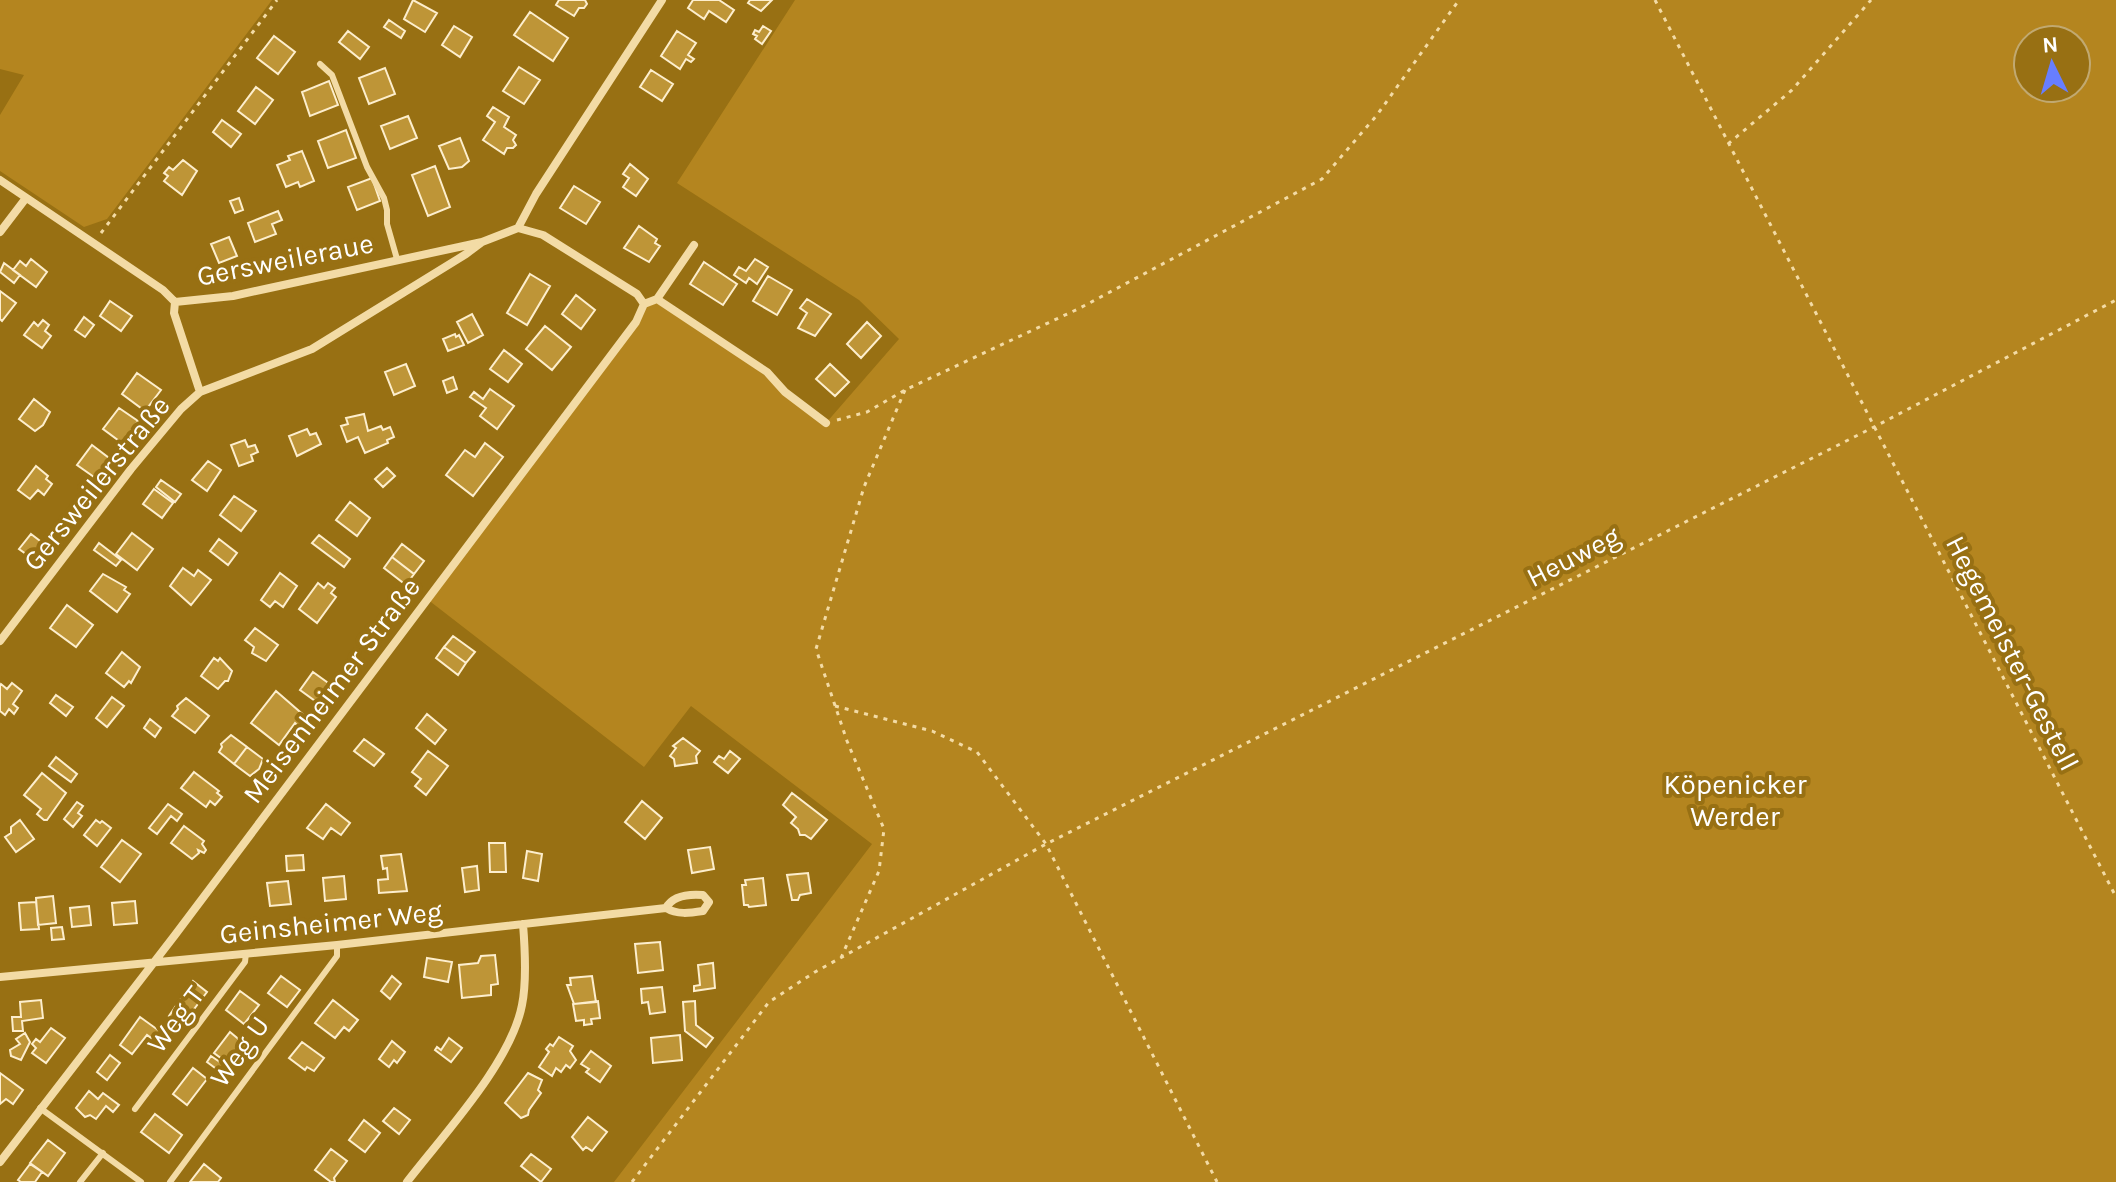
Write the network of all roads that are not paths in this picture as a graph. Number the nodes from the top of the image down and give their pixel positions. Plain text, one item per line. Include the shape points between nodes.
1 (662, 0) edge
2 (320, 64) dead end
3 (0, 180) edge
4 (26, 198) junction
5 (518, 228) junction
6 (0, 232) edge
7 (482, 242) junction
8 (694, 245) dead end
9 (397, 259) junction
10 (657, 299) junction
11 (175, 302) junction
12 (644, 304) junction
13 (200, 392) junction
14 (826, 423) road end
15 (0, 641) edge
16 (666, 908) junction
17 (523, 924) junction
18 (337, 945) junction
19 (246, 953) junction
20 (153, 962) junction
21 (0, 977) edge
22 (40, 1108) junction
23 (135, 1109) dead end
24 (103, 1153) junction
25 (0, 1162) edge
26 (80, 1182) edge
27 (141, 1182) edge
28 (170, 1182) edge
29 (407, 1182) edge

1 - 5 street
2 - 9 lane via 332,75 384,198
3 - 4 street
4 - 6 street
4 - 11 street
5 - 7 street, Gersweileraue
5 - 12 street via 543,235 637,294
7 - 9 street, Gersweileraue
7 - 13 street, Gersweileraue via 312,349
8 - 10 street
9 - 11 street, Gersweileraue via 233,296
10 - 12 street
10 - 14 street via 767,372
11 - 13 street, Gersweileraue
12 - 20 street, Meisenheimer Straße via 636,322
13 - 15 street, Gersweilerstraße via 131,469
16 - 16 street, Geinsheimer Weg via 692,913 703,911 709,902 694,895 675,898
16 - 17 street, Geinsheimer Weg
17 - 18 street, Geinsheimer Weg
17 - 29 street via 522,1005 515,1028 477,1091
18 - 19 street, Geinsheimer Weg
18 - 28 lane, Weg U via 337,956
19 - 20 street, Geinsheimer Weg
19 - 23 lane, Weg T via 245,962
20 - 21 street, Geinsheimer Weg
20 - 22 street, Meisenheimer Straße
22 - 24 lane
22 - 25 street, Meisenheimer Straße
24 - 26 lane
24 - 27 lane

